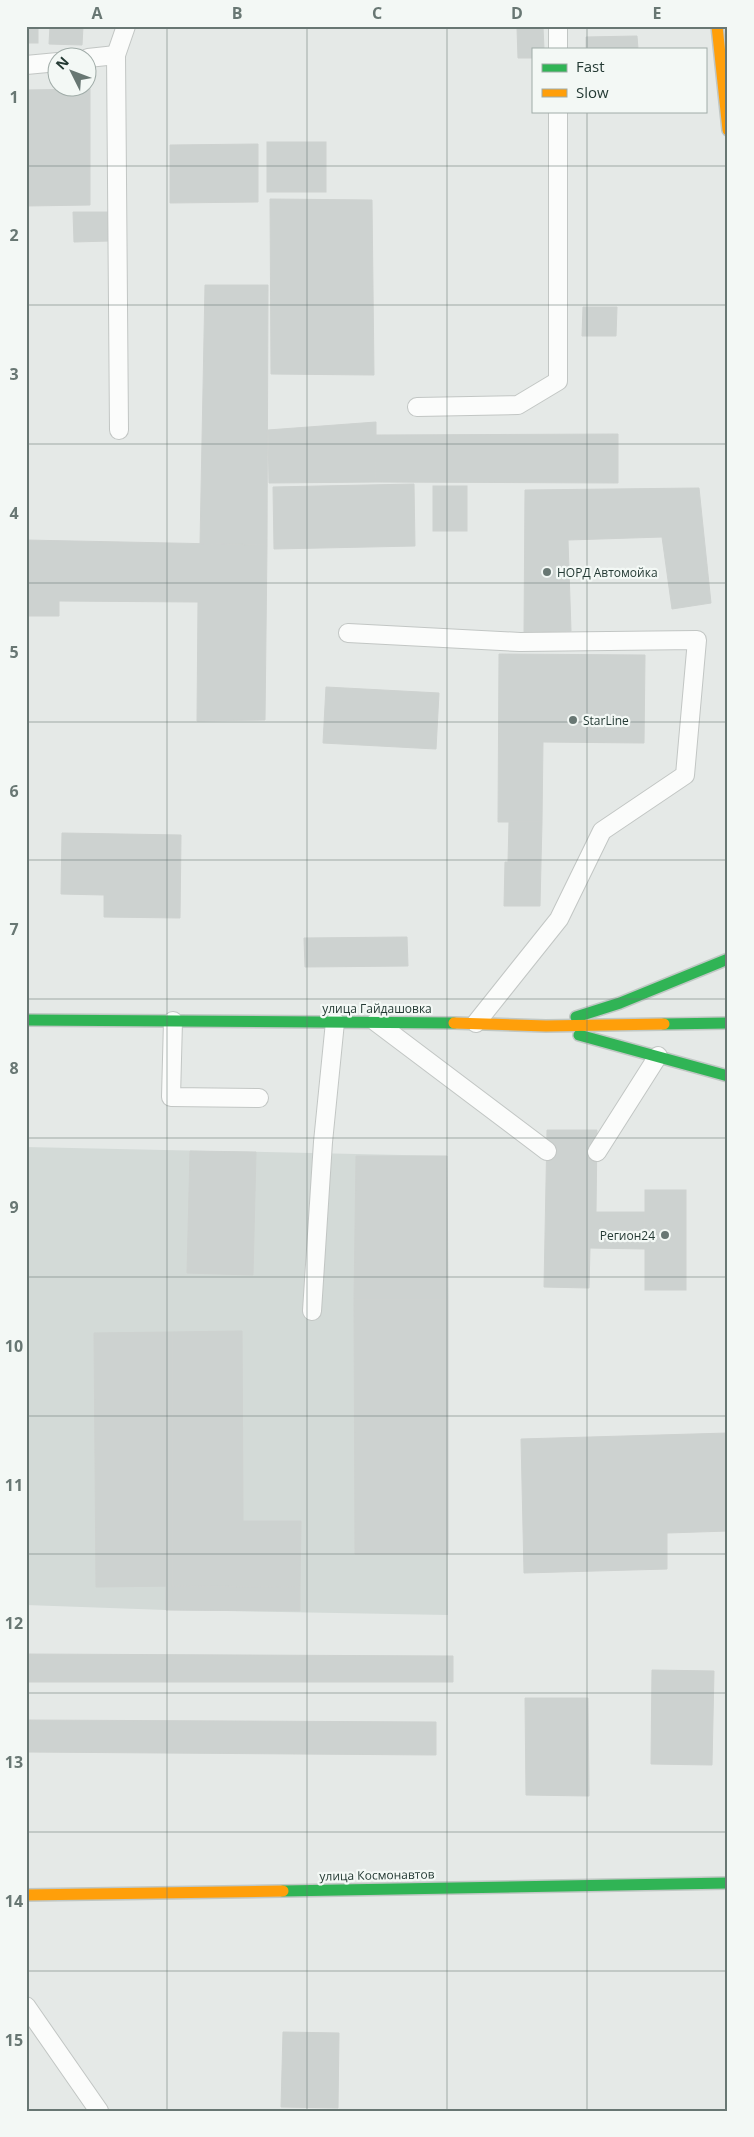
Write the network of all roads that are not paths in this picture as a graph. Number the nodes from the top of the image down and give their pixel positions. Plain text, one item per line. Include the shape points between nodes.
1 (126, 26) edge
2 (558, 26) edge
3 (717, 26) edge
4 (558, 48) edge
5 (116, 55) junction
6 (98, 57) edge
7 (48, 63) edge
8 (26, 65) edge
9 (558, 112) edge
10 (728, 130) edge
11 (417, 407) dead end
12 (119, 430) dead end
13 (348, 633) dead end
14 (728, 959) edge
15 (26, 1020) edge
16 (173, 1021) junction
17 (335, 1022) junction
18 (376, 1022) junction
19 (476, 1022) junction
20 (728, 1023) edge
21 (546, 1026) junction
22 (658, 1056) junction
23 (728, 1076) edge
24 (259, 1098) dead end
25 (547, 1151) dead end
26 (597, 1152) dead end
27 (312, 1311) dead end
28 (728, 1883) edge
29 (26, 1895) edge
30 (26, 2006) edge
31 (99, 2111) edge

1 - 5 lane
2 - 4 lane
3 - 10 main road
5 - 6 lane
5 - 12 lane
7 - 8 lane
9 - 11 lane via 558,381 518,405
13 - 19 lane via 520,642 697,640 685,776 602,831 559,920
14 - 21 main road via 620,1003
15 - 16 main road, улица Гайдашовка
16 - 17 main road, улица Гайдашовка
16 - 24 lane via 171,1097
17 - 18 main road, улица Гайдашовка
17 - 27 lane
18 - 19 main road, улица Гайдашовка
18 - 25 lane
19 - 21 main road, улица Гайдашовка
20 - 21 main road, улица Гайдашовка
21 - 22 main road
22 - 23 main road
22 - 26 lane
28 - 29 main road, улица Космонавтов
30 - 31 lane

